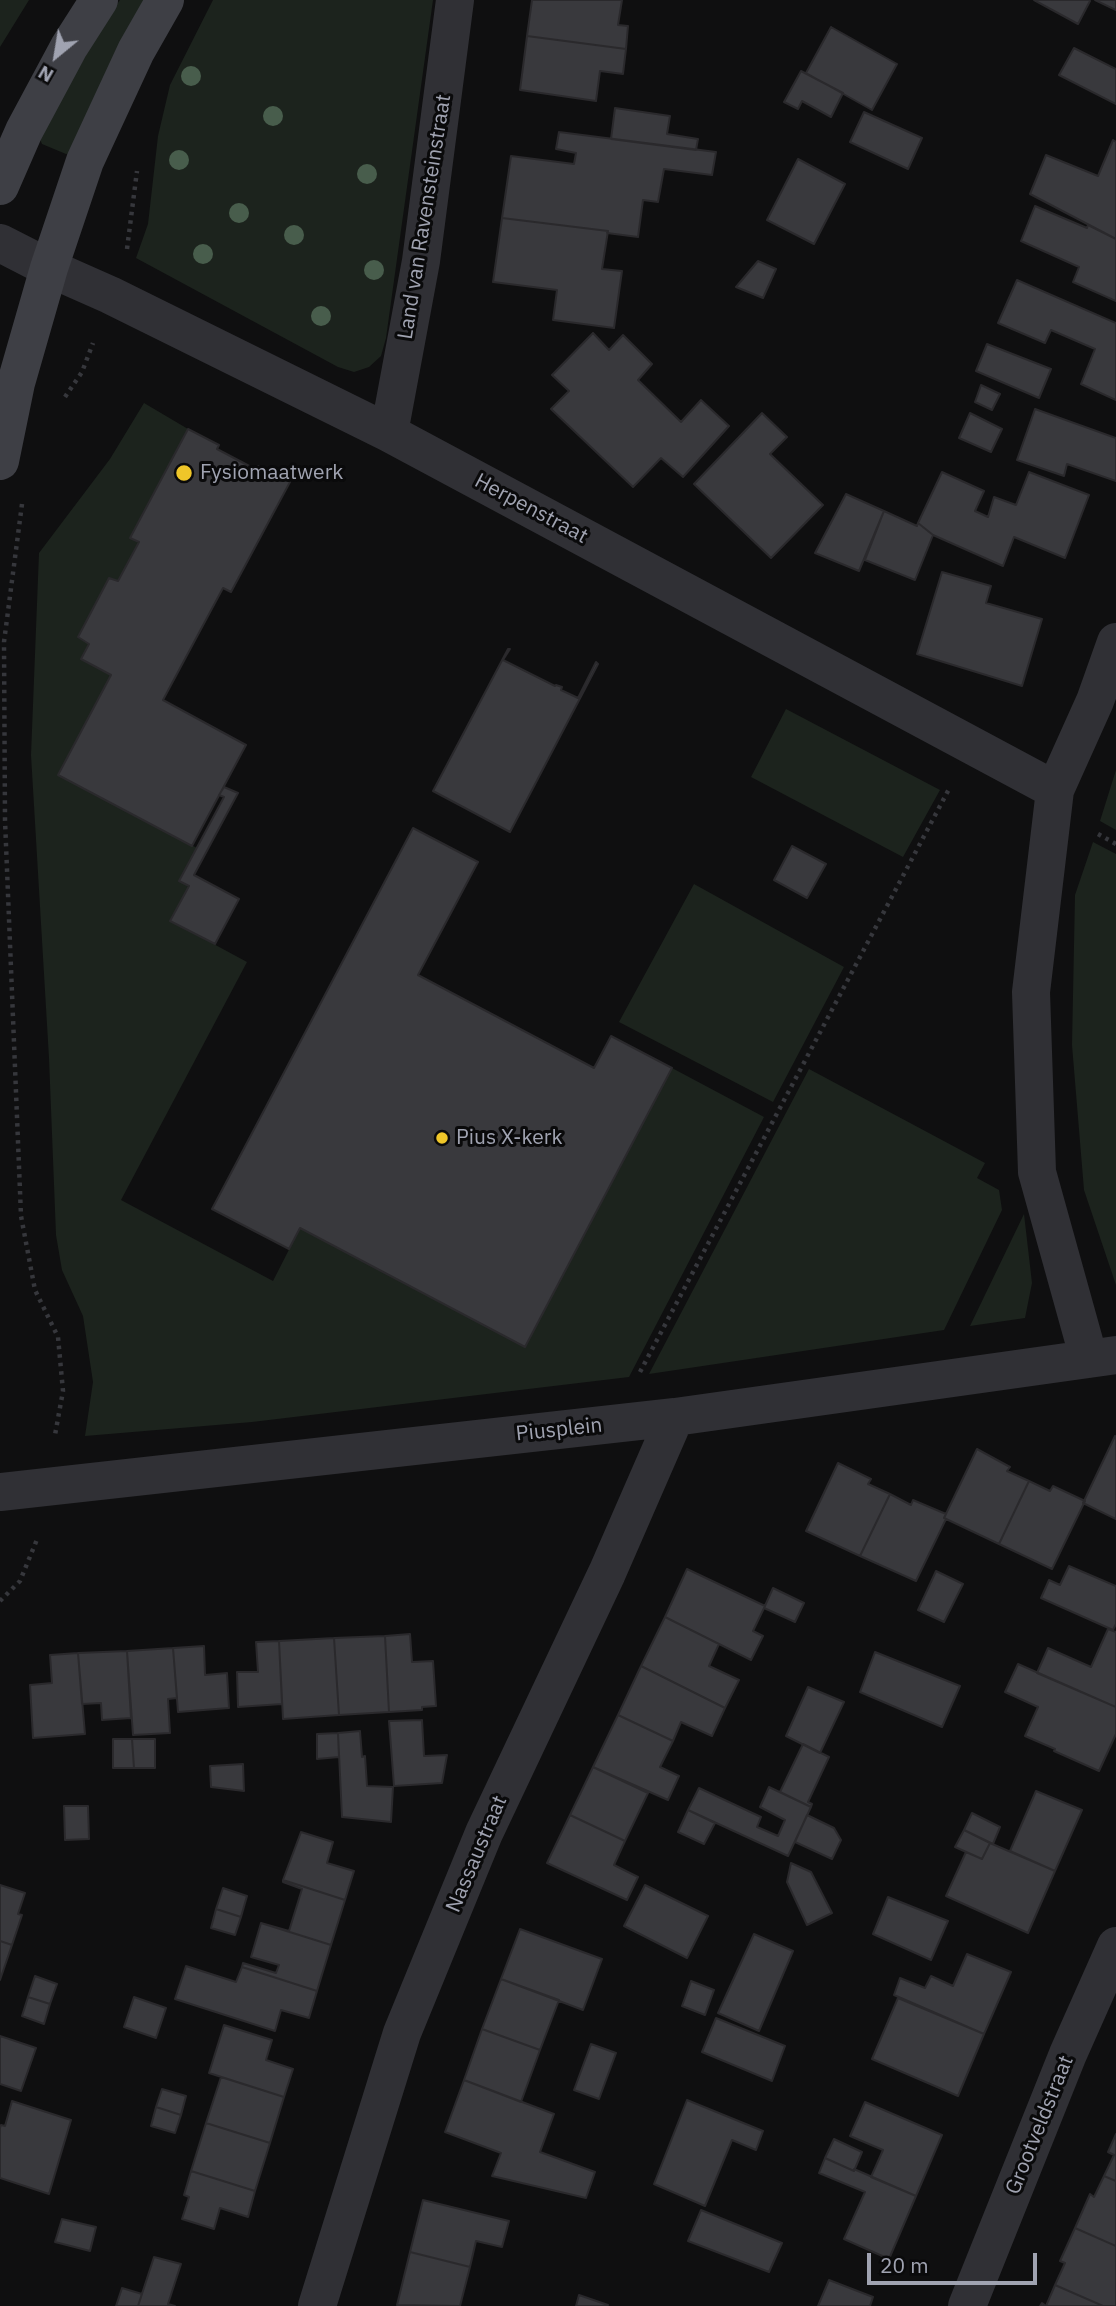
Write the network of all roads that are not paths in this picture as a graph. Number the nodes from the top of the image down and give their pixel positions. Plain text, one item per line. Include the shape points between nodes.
1 (99, 0) edge
2 (165, 0) edge
3 (455, 0) edge
4 (0, 186) edge
5 (0, 243) edge
6 (49, 268) junction
7 (389, 433) junction
8 (0, 461) edge
9 (1116, 642) edge
10 (1055, 790) junction
11 (1102, 1357) edge
12 (675, 1417) junction
13 (0, 1492) edge
14 (1116, 1947) edge
15 (317, 2306) edge
16 (967, 2306) edge

1 - 4 street via 24,131
2 - 6 street via 85,161
3 - 7 street, Land van Ravensteinstraat via 421,261
5 - 6 street, Herpenstraat
6 - 7 street, Herpenstraat
6 - 8 street via 16,383
7 - 10 street, Herpenstraat
9 - 10 street
10 - 11 street via 1031,992 1037,1172
11 - 12 street, Piusplein
12 - 13 street, Piusplein
12 - 15 street, Nassaustraat via 484,1833 402,2033
14 - 16 street, Grootveldstraat

